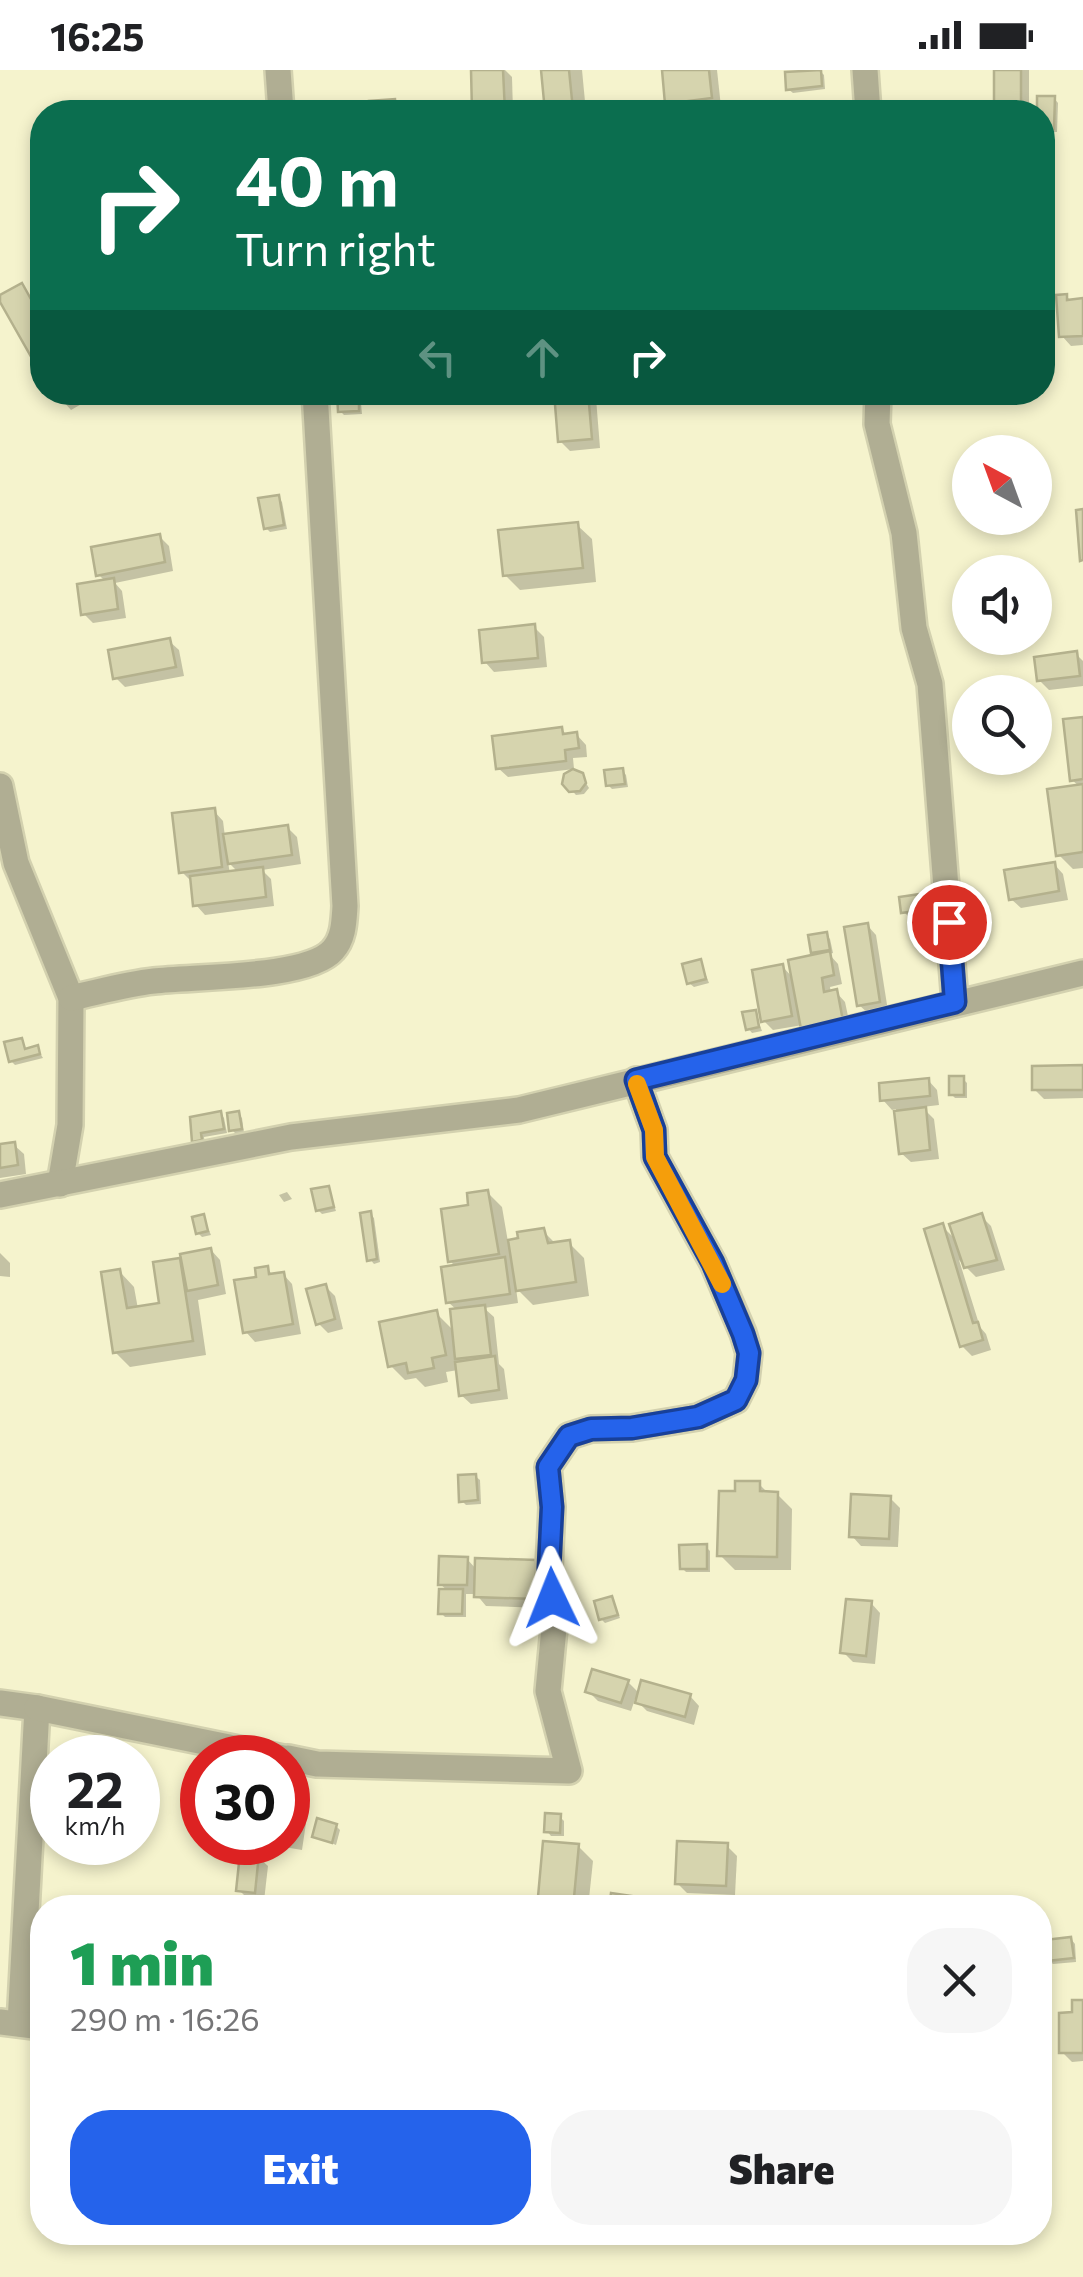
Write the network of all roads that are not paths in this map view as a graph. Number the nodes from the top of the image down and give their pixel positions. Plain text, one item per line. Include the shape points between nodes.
1 (278, 70) edge
2 (865, 70) edge
3 (280, 100) edge
4 (867, 100) edge
5 (316, 405) edge
6 (877, 405) edge
7 (0, 786) edge
8 (1083, 973) edge
9 (71, 998) junction
10 (955, 1002) junction
11 (636, 1080) junction
12 (60, 1184) junction
13 (0, 1195) edge
14 (0, 1704) edge
15 (38, 1708) junction
16 (180, 1737) edge
17 (310, 1763) edge
18 (21, 2024) edge

1 - 3 street
2 - 4 street
5 - 9 street via 343,931 334,950 316,963 152,981
6 - 10 street via 876,424 904,533 914,628 930,684
7 - 9 street via 16,863
8 - 10 street
9 - 12 street via 70,1125
10 - 11 street
11 - 12 street via 519,1110 291,1137
11 - 17 street via 654,1130 655,1157 713,1263 749,1353 736,1400 698,1417 569,1436 548,1467 554,1628 548,1691 569,1771
12 - 13 street
14 - 15 street
15 - 16 street
15 - 18 street

